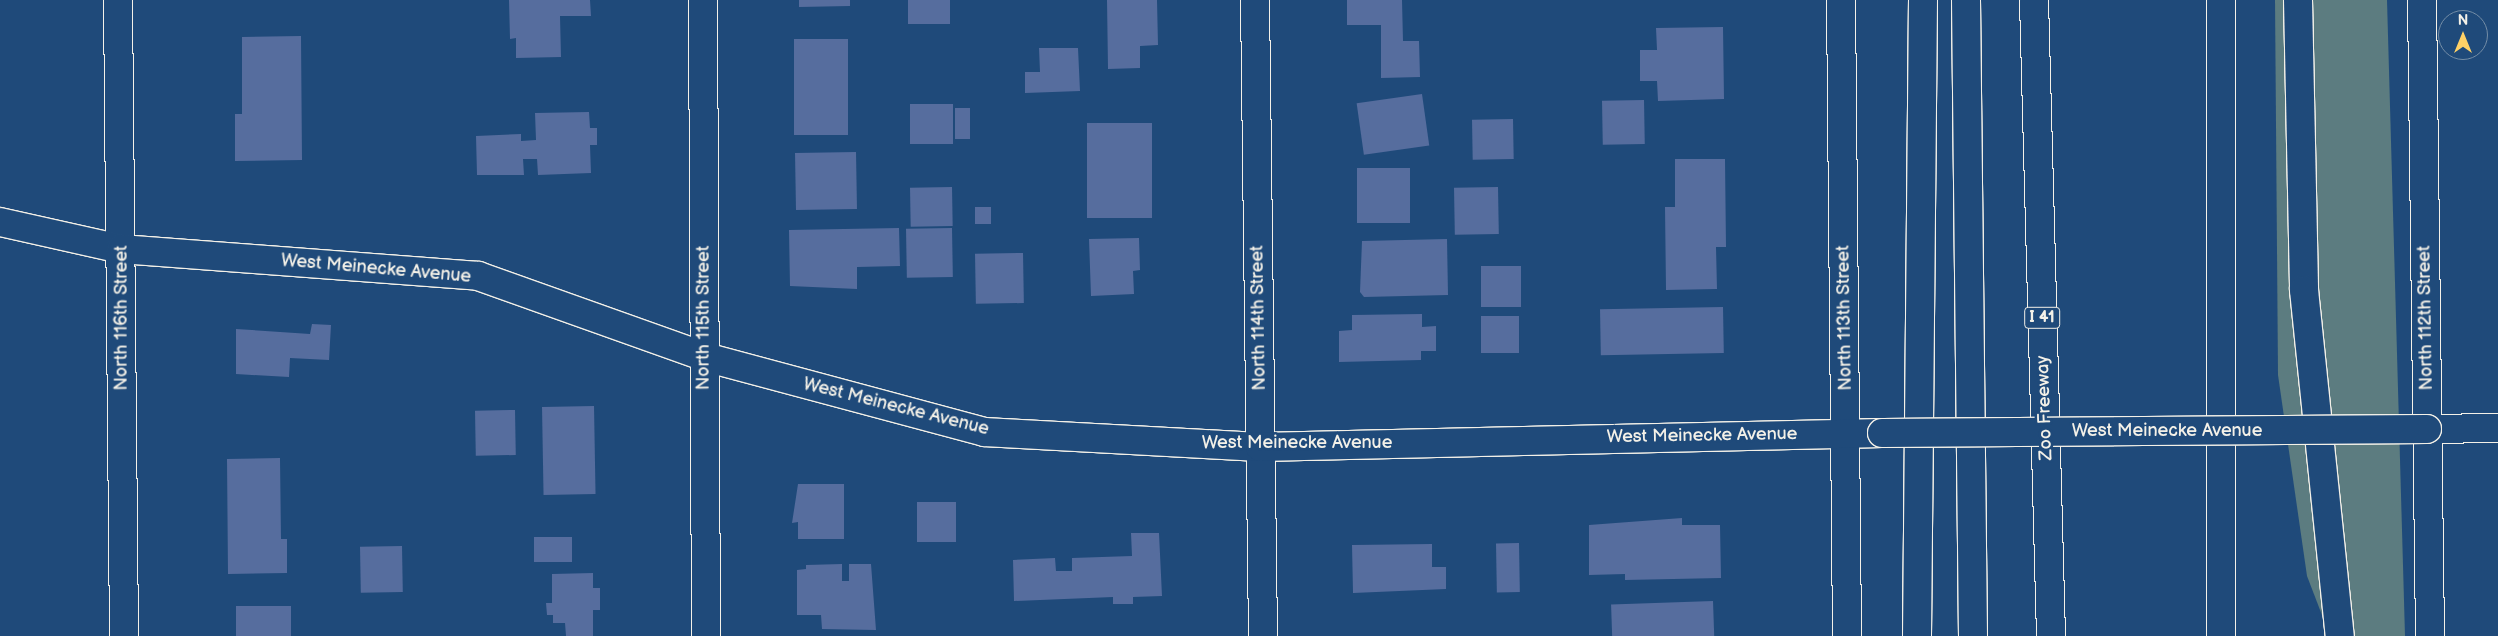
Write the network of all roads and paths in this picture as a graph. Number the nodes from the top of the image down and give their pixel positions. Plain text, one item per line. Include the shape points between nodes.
1 (118, 0) edge
2 (703, 0) edge
3 (1255, 0) edge
4 (1841, 0) edge
5 (1922, 0) edge
6 (1966, 0) edge
7 (2034, 0) edge
8 (2221, 0) edge
9 (2298, 0) edge
10 (2422, 0) edge
11 (0, 222) edge
12 (121, 249) junction
13 (705, 357) junction
14 (2498, 428) edge
15 (2427, 429) junction
16 (1846, 434) junction
17 (1260, 447) junction
18 (124, 636) edge
19 (706, 636) edge
20 (1263, 636) edge
21 (1847, 636) edge
22 (1917, 636) edge
23 (1973, 636) edge
24 (2051, 636) edge
25 (2221, 636) edge
26 (2340, 636) edge
27 (2430, 636) edge

1 - 12 main road, North 116th Street
2 - 13 main road, North 115th Street
3 - 17 main road, North 114th Street
4 - 16 main road, North 113th Street
5 - 22 main road
6 - 23 main road
7 - 24 main road, Zoo Freeway / I 41
8 - 25 main road
9 - 26 main road via 2304,290
10 - 15 main road, North 112th Street
11 - 12 main road, West Meinecke Avenue
12 - 13 main road, West Meinecke Avenue via 478,276
12 - 18 main road, North 116th Street
13 - 17 main road, West Meinecke Avenue via 984,432
13 - 19 main road, North 115th Street
14 - 15 main road, West Meinecke Avenue
15 - 16 main road, West Meinecke Avenue, bridge
15 - 27 main road, North 112th Street
16 - 17 main road, West Meinecke Avenue
16 - 21 main road, North 113th Street
17 - 20 main road, North 114th Street

